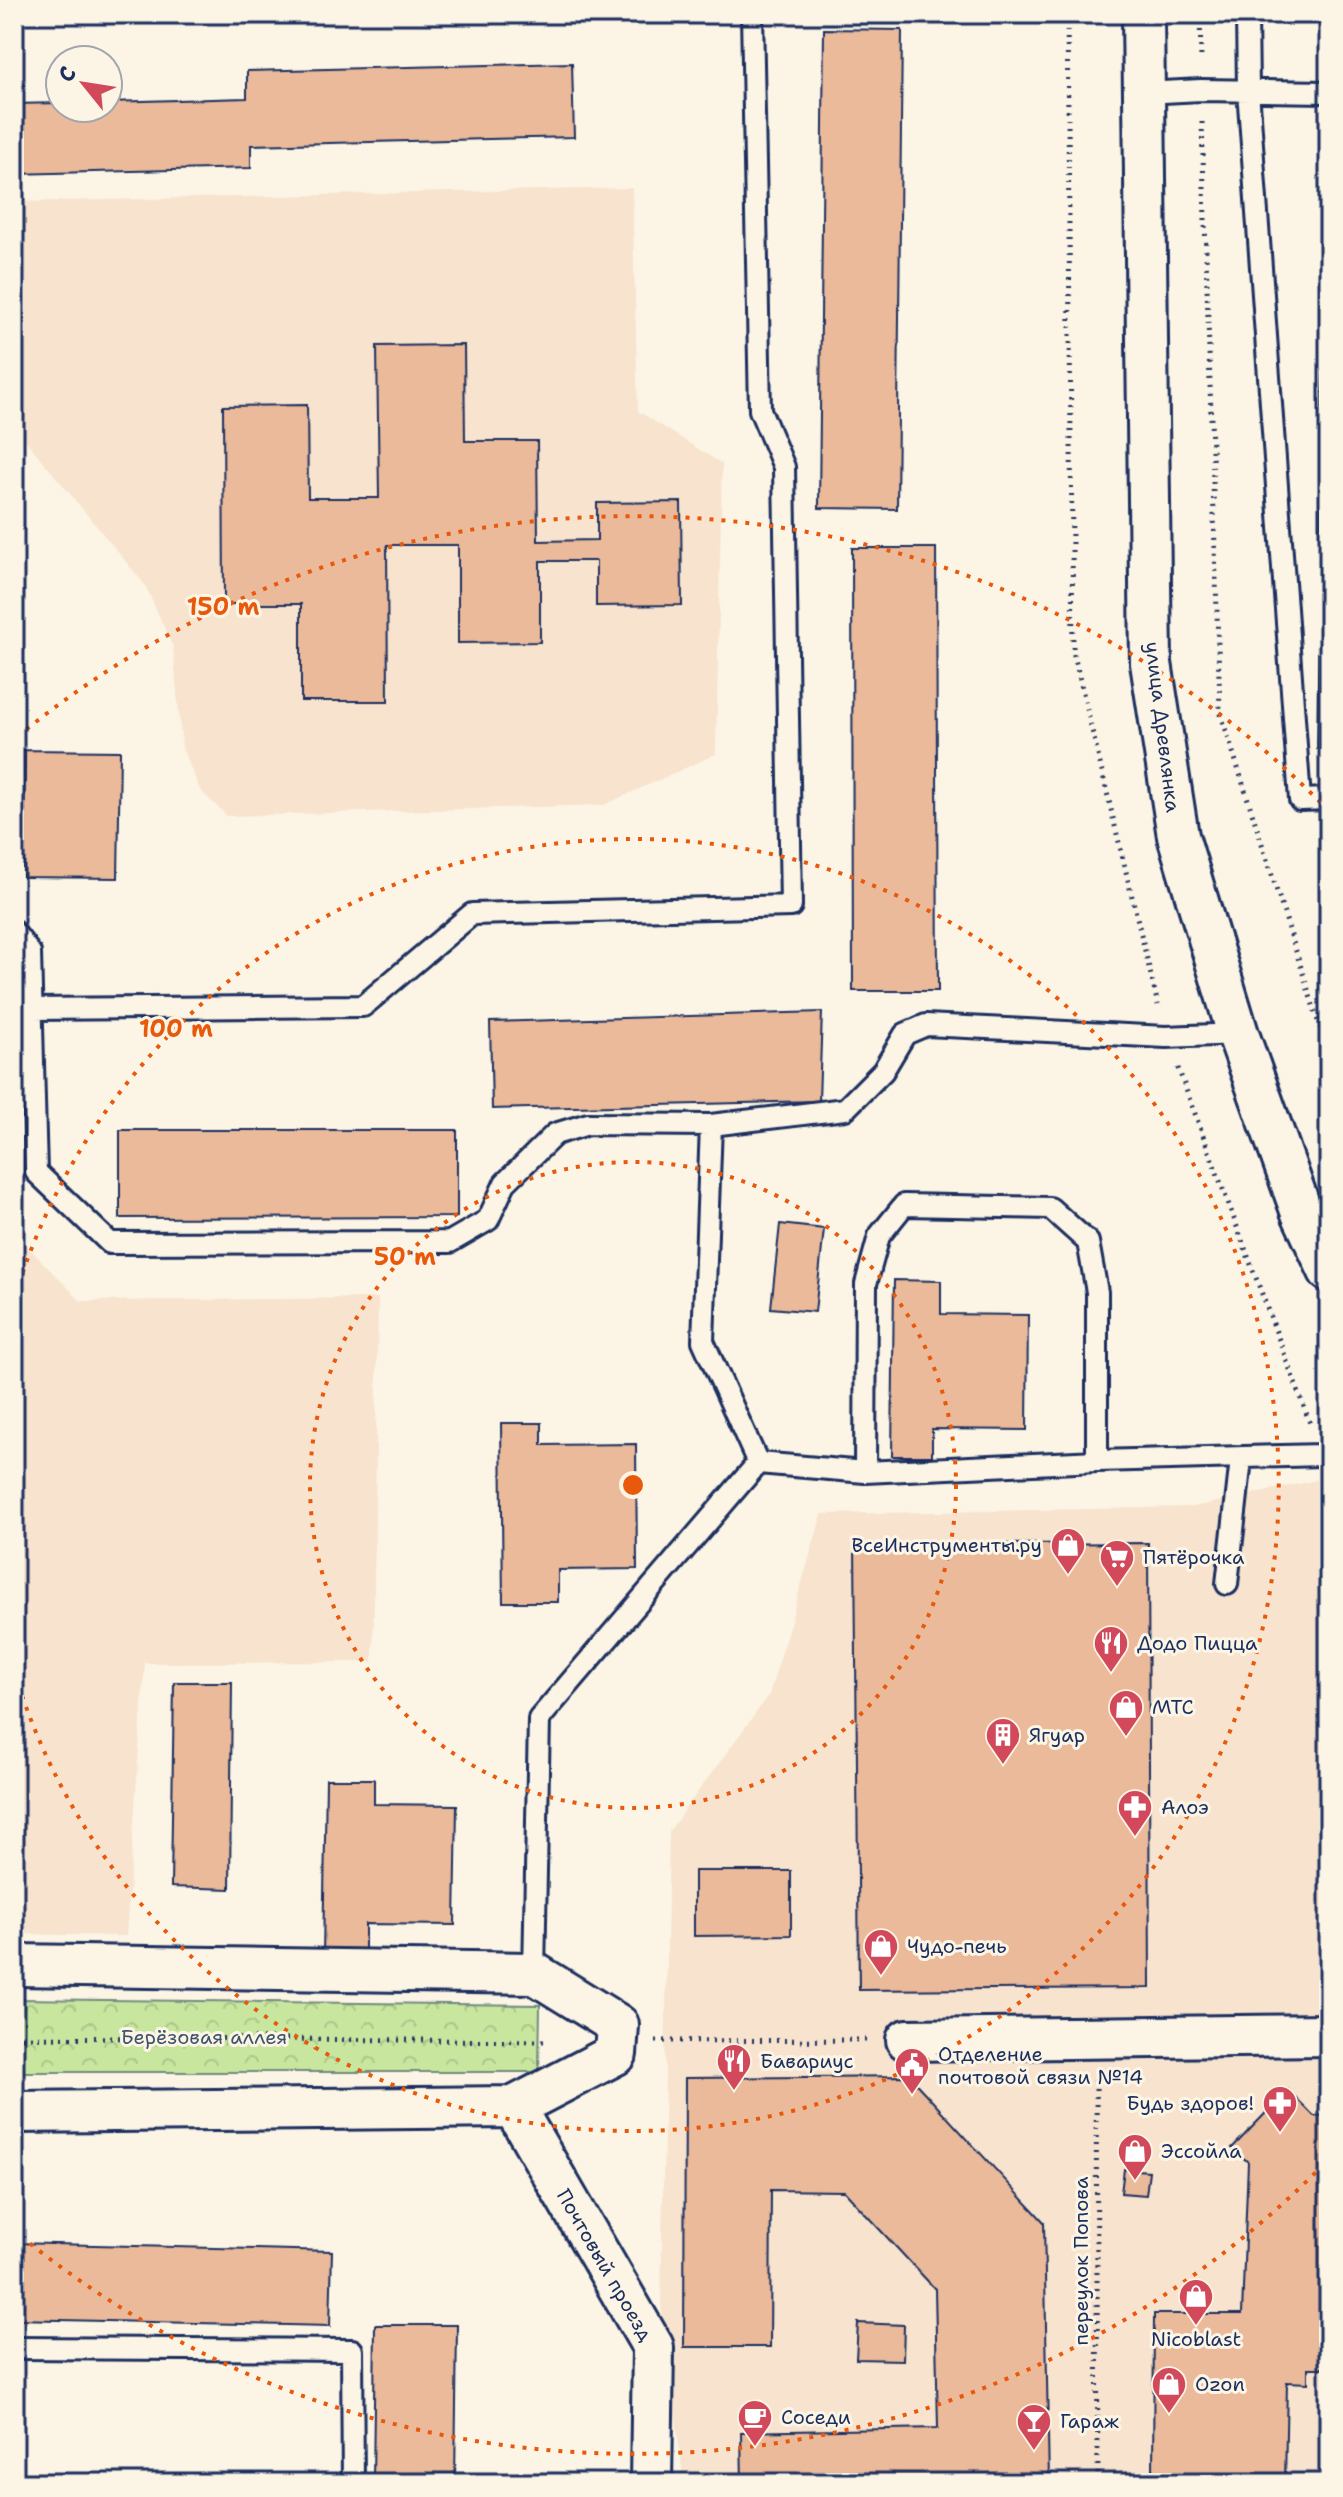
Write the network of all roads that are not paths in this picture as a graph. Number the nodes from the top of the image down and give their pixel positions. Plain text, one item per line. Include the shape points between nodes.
1 (752, 14) edge
2 (1143, 14) edge
3 (1247, 14) edge
4 (1248, 90) junction
5 (1329, 92) edge
6 (1144, 93) junction
7 (1329, 799) edge
8 (14, 932) edge
9 (31, 1009) junction
10 (1238, 1034) junction
11 (711, 1125) junction
12 (1329, 1271) edge
13 (1329, 1452) edge
14 (1241, 1459) junction
15 (1097, 1461) junction
16 (758, 1463) junction
17 (865, 1472) junction
18 (1227, 1584) dead end
19 (14, 1965) edge
20 (534, 1973) junction
21 (1329, 2035) edge
22 (907, 2040) road end
23 (514, 2107) junction
24 (14, 2112) edge
25 (14, 2348) edge
26 (353, 2483) edge
27 (651, 2483) edge

1 - 9 lane via 760,410 784,467 791,906 472,914 363,1006
2 - 6 street, улица Древлянка
3 - 4 lane
4 - 5 lane
4 - 6 lane
4 - 7 lane via 1300,800
6 - 10 street, улица Древлянка via 1151,663 1178,836
8 - 9 lane via 30,953
9 - 11 lane via 36,1172 110,1243 450,1242 488,1220 505,1183 555,1134 588,1124
10 - 11 lane via 1166,1037 926,1025 905,1034 883,1071 845,1109
10 - 12 street, улица Древлянка via 1302,1213
11 - 16 lane via 703,1341
13 - 14 lane
14 - 15 lane
14 - 18 lane
15 - 17 lane
15 - 17 lane via 1097,1292 1088,1242 1050,1208 904,1205 879,1236 866,1284
16 - 17 lane
16 - 20 lane via 539,1719
19 - 20 street
20 - 23 street via 618,2033 616,2054
21 - 22 street
23 - 24 street
23 - 27 street, Почтовый проезд via 653,2347
25 - 26 lane via 352,2350

